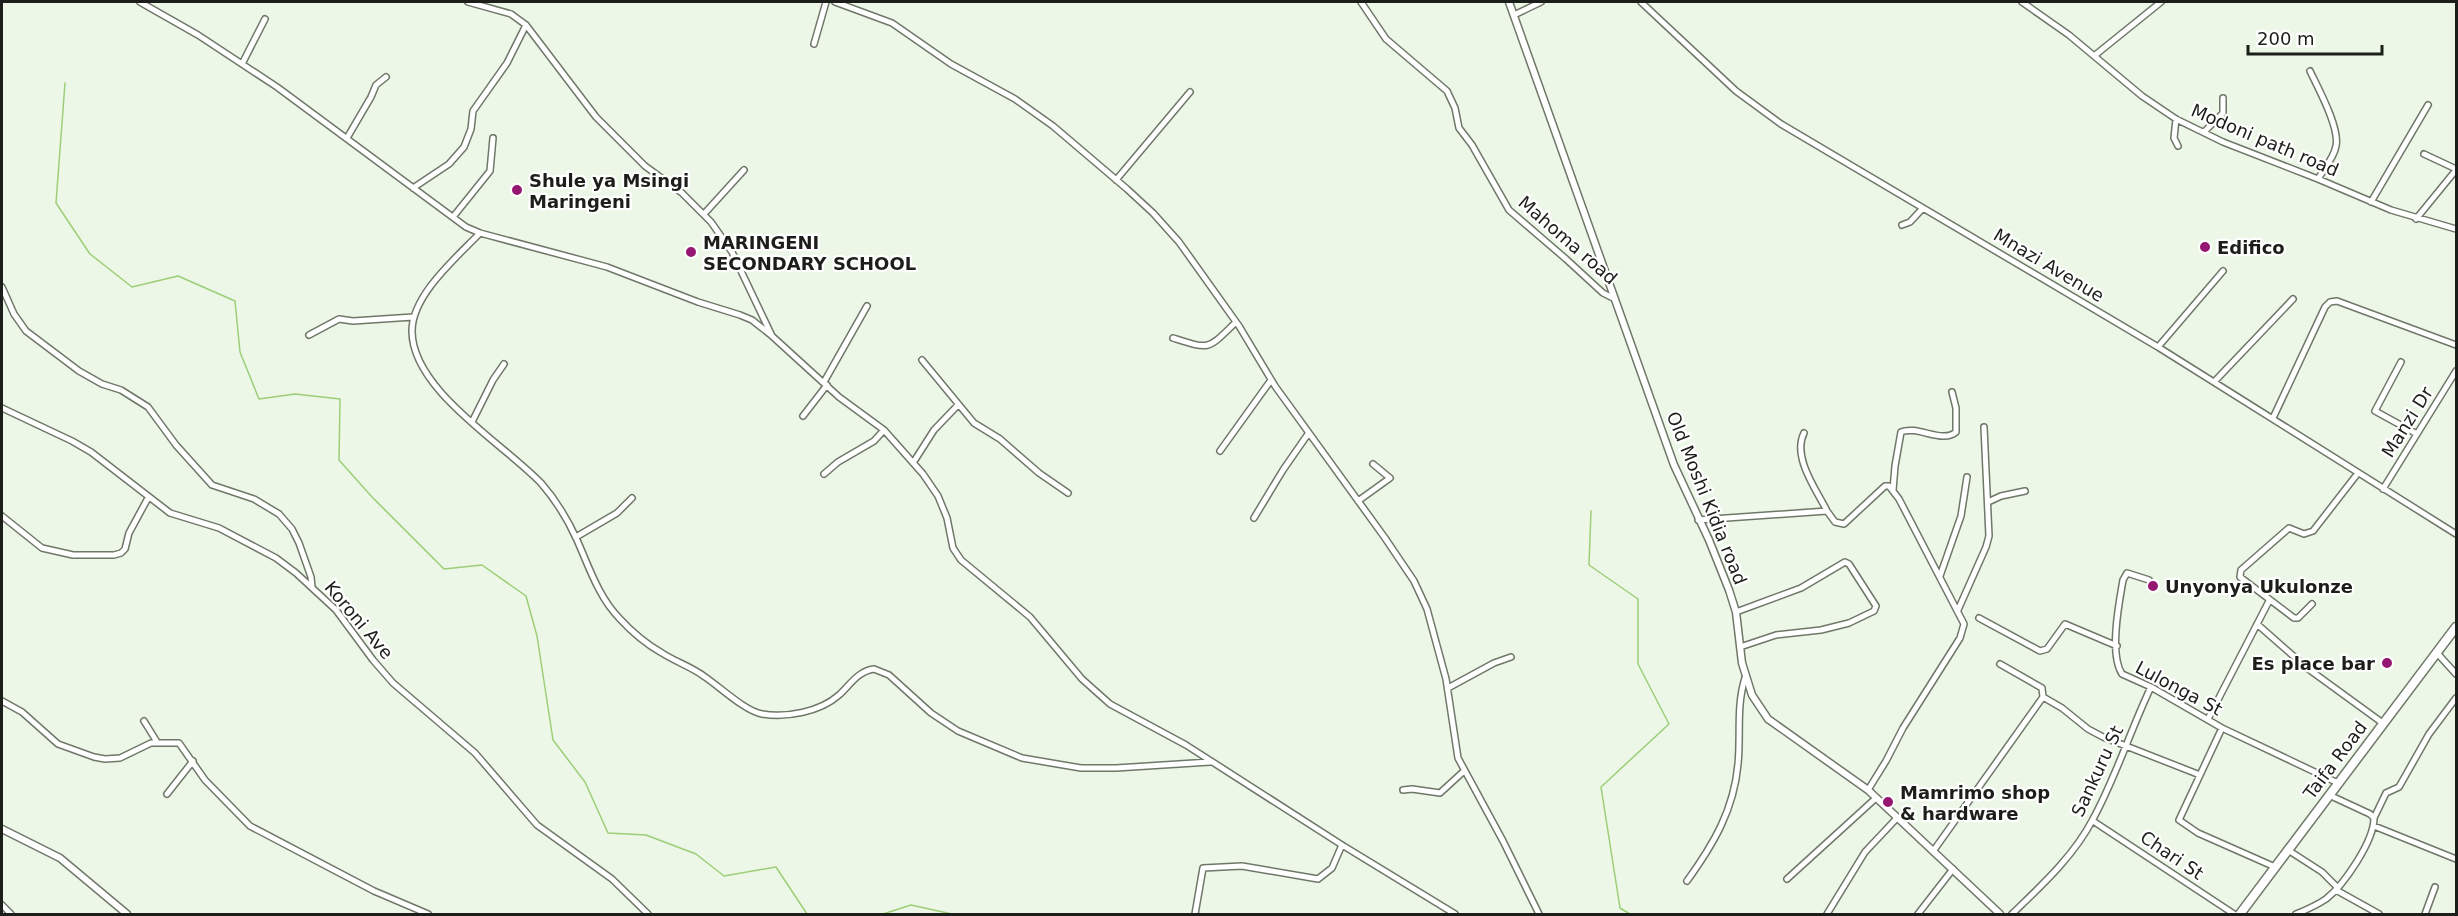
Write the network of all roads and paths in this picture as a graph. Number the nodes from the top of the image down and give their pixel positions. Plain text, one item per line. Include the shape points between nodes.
1 (140, 2) edge
2 (468, 2) edge
3 (826, 2) edge
4 (835, 2) edge
5 (1361, 2) edge
6 (1509, 2) edge
7 (1541, 2) edge
8 (1641, 2) edge
9 (2022, 2) edge
10 (2161, 2) edge
11 (1514, 15) junction
12 (265, 19) dead end
13 (526, 25) junction
14 (814, 44) dead end
15 (2094, 56) junction
16 (242, 64) junction
17 (2310, 71) dead end
18 (386, 77) dead end
19 (1190, 92) dead end
20 (2223, 99) dead end
21 (2428, 105) dead end
22 (2176, 118) junction
23 (2204, 132) junction
24 (347, 138) junction
25 (494, 138) dead end
26 (2178, 146) dead end
27 (2424, 154) dead end
28 (2457, 169) edge
29 (744, 170) dead end
30 (2318, 179) junction
31 (1116, 180) junction
32 (413, 188) junction
33 (2371, 202) junction
34 (1923, 208) junction
35 (704, 214) junction
36 (453, 216) junction
37 (2416, 219) junction
38 (1902, 225) dead end
39 (2457, 229) edge
40 (480, 233) junction
41 (2223, 271) dead end
42 (2, 287) edge
43 (1615, 299) junction
44 (2293, 299) dead end
45 (867, 306) dead end
46 (413, 317) junction
47 (1236, 322) junction
48 (309, 335) dead end
49 (772, 336) junction
50 (1173, 338) dead end
51 (2457, 345) edge
52 (2158, 347) junction
53 (922, 360) dead end
54 (2400, 362) dead end
55 (504, 364) dead end
56 (2457, 371) edge
57 (1270, 380) junction
58 (2214, 382) junction
59 (826, 384) junction
60 (1952, 392) dead end
61 (958, 405) junction
62 (2, 408) edge
63 (803, 416) dead end
64 (2273, 418) junction
65 (472, 422) junction
66 (1984, 428) dead end
67 (884, 430) junction
68 (1804, 433) dead end
69 (1308, 434) junction
70 (2417, 434) junction
71 (1220, 451) dead end
72 (912, 463) junction
73 (1373, 464) dead end
74 (2358, 473) junction
75 (824, 474) dead end
76 (1967, 477) dead end
77 (2383, 489) junction
78 (1893, 490) junction
79 (2025, 491) dead end
80 (1068, 493) dead end
81 (148, 498) junction
82 (632, 498) dead end
83 (1358, 501) junction
84 (1988, 502) junction
85 (1827, 511) junction
86 (2, 516) edge
87 (1254, 518) dead end
88 (1698, 520) junction
89 (2457, 534) edge
90 (576, 537) junction
91 (1940, 576) junction
92 (2149, 580) dead end
93 (312, 587) junction
94 (2270, 601) junction
95 (2312, 604) dead end
96 (1958, 610) junction
97 (1736, 612) junction
98 (1978, 618) dead end
99 (2257, 624) junction
100 (2457, 627) edge
101 (2116, 646) junction
102 (1740, 647) junction
103 (2437, 653) junction
104 (1511, 657) dead end
105 (2000, 664) dead end
106 (2457, 674) edge
107 (1745, 678) junction
108 (2151, 687) junction
109 (1448, 688) junction
110 (2043, 697) junction
111 (2457, 698) edge
112 (2, 701) edge
113 (2208, 719) junction
114 (144, 721) dead end
115 (2384, 724) junction
116 (2222, 728) junction
117 (157, 742) junction
118 (2127, 746) junction
119 (193, 761) junction
120 (1210, 762) junction
121 (1464, 771) junction
122 (2200, 775) junction
123 (2338, 783) junction
124 (1403, 790) dead end
125 (1868, 790) junction
126 (167, 794) dead end
127 (2329, 795) junction
128 (1876, 798) junction
129 (1898, 818) junction
130 (2374, 818) junction
131 (2093, 821) junction
132 (2374, 826) junction
133 (2, 829) edge
134 (1342, 845) junction
135 (1934, 850) junction
136 (2288, 850) junction
137 (2457, 859) edge
138 (2275, 867) junction
139 (1953, 869) junction
140 (1787, 879) dead end
141 (1688, 881) dead end
142 (2435, 887) dead end
143 (2337, 889) junction
144 (2, 905) edge
145 (2362, 906) junction
146 (1827, 914) edge
147 (2000, 914) edge
148 (11, 915) edge
149 (127, 915) edge
150 (428, 915) edge
151 (648, 915) edge
152 (1195, 915) edge
153 (1455, 915) edge
154 (1539, 915) edge
155 (1918, 915) edge
156 (2012, 915) edge
157 (2234, 915) edge
158 (2240, 915) edge
159 (2296, 915) edge
160 (2359, 915) edge
161 (2379, 915) edge
162 (2425, 915) edge

1 - 16 street
2 - 13 street via 511,14
3 - 14 street
4 - 31 street via 892,23 951,64 1015,99
5 - 43 street, Mahoma road via 1386,39 1447,91 1459,128 1509,210 1603,293
6 - 11 street, Old Moshi Kidia road
7 - 11 street
8 - 34 street, Mnazi Avenue via 1736,91 1771,117
9 - 15 street, Modoni path road
10 - 15 street
11 - 43 street, Old Moshi Kidia road
12 - 16 street
13 - 32 street via 507,63 473,111 464,147 449,164
13 - 35 street via 596,117 645,166
15 - 22 street, Modoni path road
16 - 24 street
17 - 30 street via 2337,143
18 - 24 street via 376,85
19 - 31 street
20 - 23 street via 2223,113
21 - 33 street
22 - 23 street, Modoni path road
22 - 26 street via 2174,138
23 - 30 street, Modoni path road
24 - 32 street
25 - 36 street via 490,171
27 - 28 street
28 - 37 street
29 - 35 street
30 - 33 street, Modoni path road
31 - 47 street via 1165,226
32 - 36 street
33 - 37 street, Modoni path road
34 - 38 street
34 - 52 street, Mnazi Avenue
35 - 49 street via 732,252
36 - 40 street
37 - 39 street, Modoni path road
40 - 46 street via 427,291
40 - 49 street via 608,267 752,320
41 - 52 street
42 - 93 street via 26,331 79,371 148,407 212,485 254,499 279,514 299,543
43 - 88 street, Old Moshi Kidia road via 1674,465
44 - 58 street
45 - 59 street
46 - 48 street via 339,319
46 - 65 street via 414,345 422,366 448,400
47 - 50 street via 1209,346
47 - 57 street
49 - 59 street
51 - 64 street via 2337,301 2330,302
52 - 58 street, Mnazi Avenue
53 - 61 street
54 - 70 street via 2375,411
55 - 65 street
56 - 70 street, Manzi Dr
57 - 69 street
57 - 71 street
58 - 64 street, Mnazi Avenue
59 - 63 street
59 - 67 street
60 - 78 street via 1956,432 1949,436 1901,432
61 - 72 street via 934,430
61 - 80 street via 974,423
62 - 81 street, Koroni Ave via 91,452
64 - 74 street, Mnazi Avenue
65 - 90 street via 542,485
66 - 84 street
67 - 72 street
67 - 75 street
68 - 85 street via 1799,442 1801,458
69 - 83 street
69 - 87 street
70 - 77 street, Manzi Dr
72 - 120 street via 938,496 953,548 961,560 1030,617 1082,679 1110,704
73 - 83 street via 1390,478
74 - 77 street, Mnazi Avenue
74 - 94 street via 2313,531 2304,534 2289,528 2241,570 2240,577
76 - 91 street via 1961,516
77 - 89 street, Mnazi Avenue
78 - 85 street via 1885,486 1844,524 1835,522
78 - 91 street
79 - 84 street
81 - 86 street via 125,549 114,555 73,555 42,548
81 - 93 street, Koroni Ave via 178,516 219,528 253,545
82 - 90 street via 617,513
83 - 109 street via 1414,581 1427,609
84 - 96 street via 1990,525 1986,547
85 - 88 street
88 - 97 street, Old Moshi Kidia road via 1724,575
90 - 120 street via 610,608 637,636 757,713 813,710 833,700 863,672 874,669 889,675 931,713 958,731 1023,758 1093,768
91 - 96 street
92 - 101 street, Lulonga St via 2131,573 2124,575
93 - 151 street, Koroni Ave via 336,610 388,678 475,753 531,819 617,883
94 - 95 street via 2294,618
94 - 99 street
96 - 125 street via 1964,624 1960,638
97 - 102 street, Old Moshi Kidia road
97 - 102 street via 1802,588 1845,562 1876,606 1874,611 1849,623 1776,635
98 - 101 street via 2040,651 2047,649 2065,624
99 - 113 street
99 - 115 street via 2307,668
100 - 103 highway, Taifa Road
101 - 108 street, Lulonga St via 2122,674
102 - 107 street, Old Moshi Kidia road
103 - 106 street
103 - 115 highway, Taifa Road
104 - 109 street
105 - 110 street via 2042,688
107 - 125 street, Old Moshi Kidia road via 1768,719
107 - 141 street via 1739,701 1737,776 1726,818
108 - 113 street, Lulonga St
108 - 118 street, Sankuru St
109 - 121 street via 1455,749
110 - 118 street via 2088,729
110 - 135 street
111 - 130 street via 2428,734 2399,787 2386,794
112 - 117 street via 22,712 58,744 94,757 120,758
113 - 116 street, Lulonga St
114 - 117 street
115 - 123 highway, Taifa Road
116 - 122 street
116 - 123 street, Lulonga St
117 - 119 street via 179,743
118 - 122 street
118 - 131 street, Sankuru St
119 - 126 street
119 - 150 street via 205,780 250,826
120 - 134 street
121 - 124 street via 1440,793
121 - 154 street
122 - 138 street via 2179,820 2198,833
123 - 127 highway, Taifa Road
125 - 128 street, Old Moshi Kidia road
127 - 130 street
127 - 136 highway, Taifa Road
128 - 129 street, Old Moshi Kidia road
128 - 140 street
129 - 135 street, Old Moshi Kidia road
129 - 146 street via 1865,852
130 - 132 street
131 - 156 street, Sankuru St via 2053,874
131 - 157 street, Chari St
132 - 137 street
132 - 143 street via 2355,865
133 - 149 street via 60,858
134 - 152 street via 1332,868 1318,879 1242,866 1203,868
134 - 153 street
135 - 139 street, Old Moshi Kidia road
136 - 138 highway, Taifa Road
136 - 143 street via 2322,872
138 - 158 highway, Taifa Road
139 - 147 street, Old Moshi Kidia road
139 - 155 street
142 - 162 street
143 - 145 street
143 - 159 street
144 - 148 street
145 - 160 street
145 - 161 street

